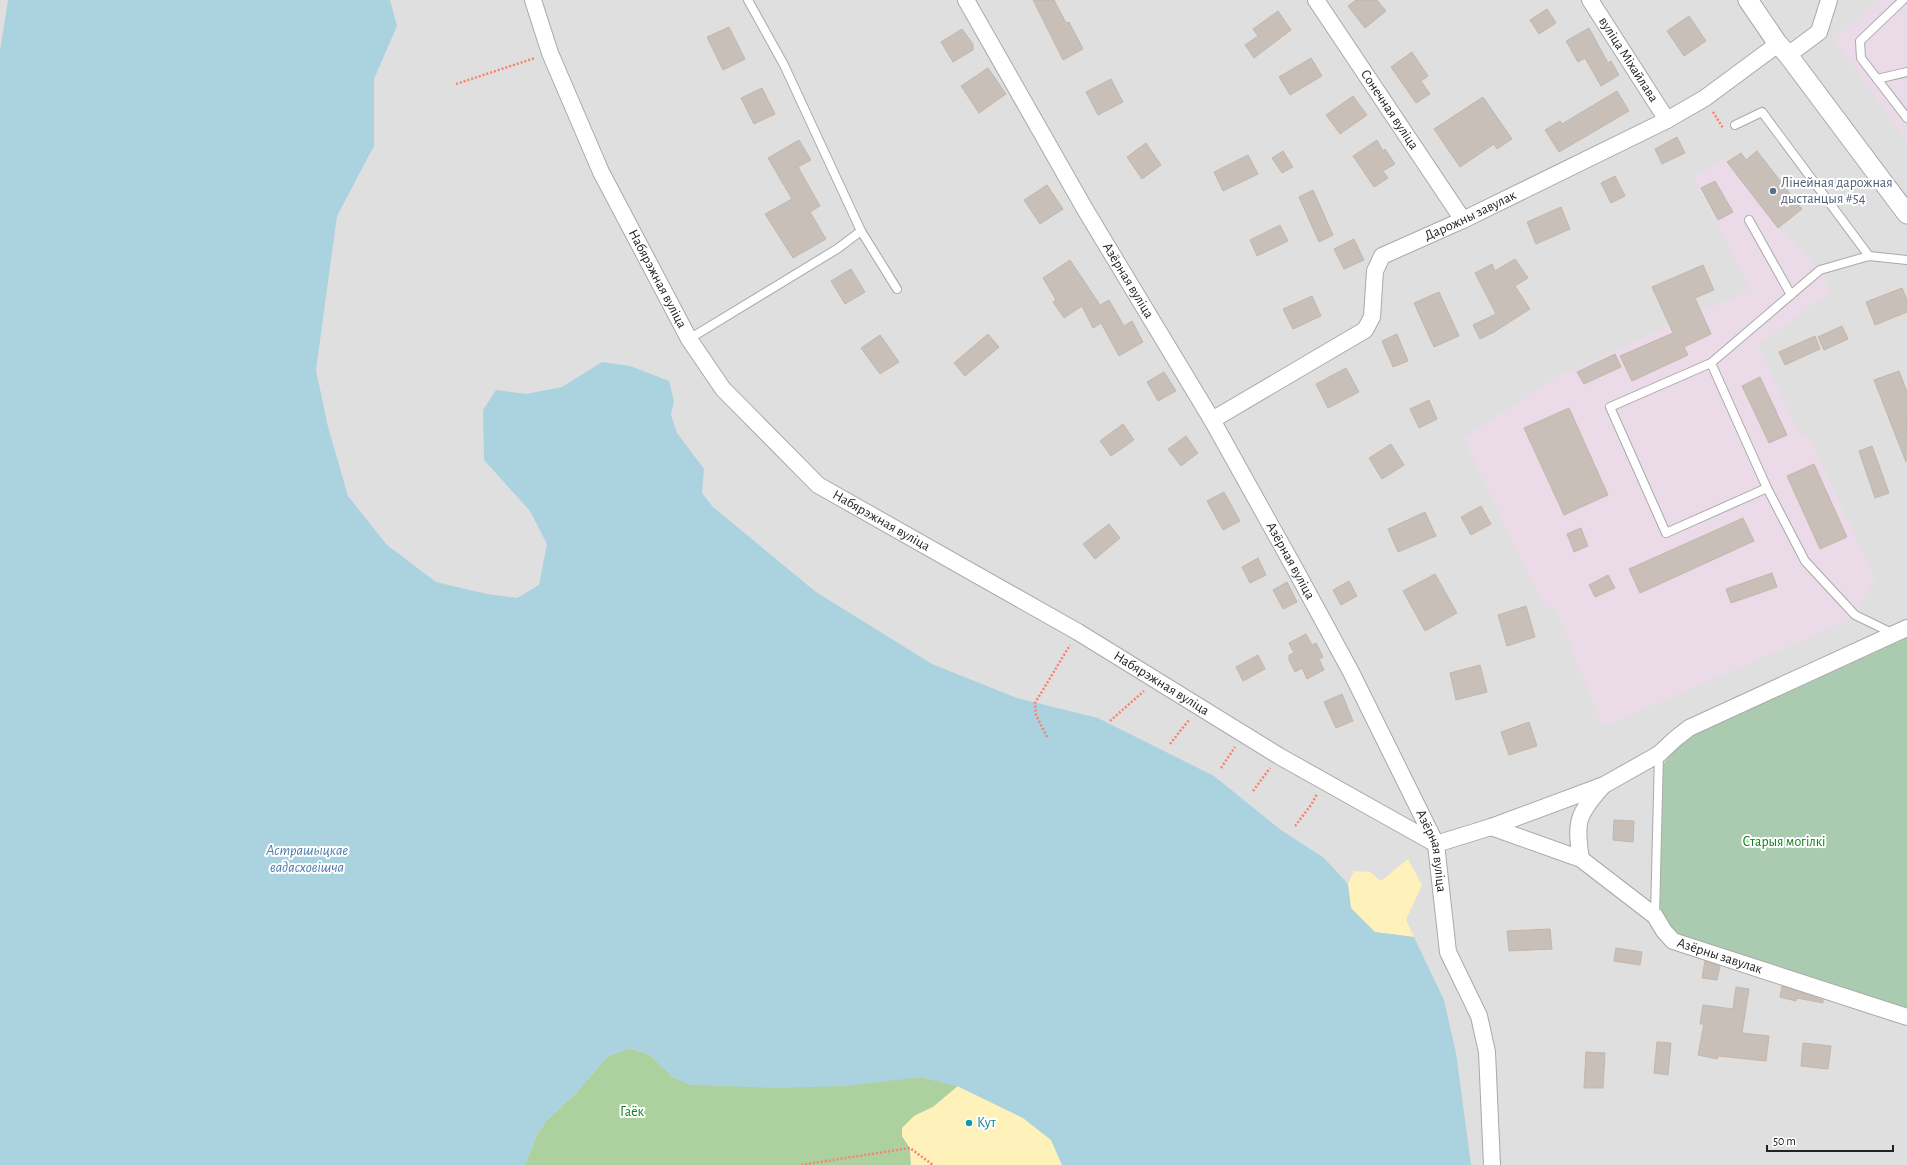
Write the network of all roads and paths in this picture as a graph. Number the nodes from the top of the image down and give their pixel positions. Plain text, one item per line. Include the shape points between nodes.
1 (533, 0) edge
2 (748, 0) edge
3 (966, 0) edge
4 (1316, 0) edge
5 (1590, 0) edge
6 (1748, 0) edge
7 (1829, 0) edge
8 (1903, 0) edge
9 (1783, 50) junction
10 (550, 53) junction
11 (1907, 72) edge
12 (1877, 79) junction
13 (456, 84) dead end
14 (1704, 98) junction
15 (1907, 118) edge
16 (1667, 120) junction
17 (1735, 125) joint
18 (1907, 214) edge
19 (1463, 220) junction
20 (1749, 220) dead end
21 (861, 231) junction
22 (1869, 256) junction
23 (1907, 260) edge
24 (897, 289) dead end
25 (1791, 295) junction
26 (690, 339) junction
27 (1711, 363) junction
28 (1212, 420) junction
29 (1767, 488) junction
30 (1901, 631) edge
31 (1078, 632) junction
32 (1156, 680) junction
33 (1199, 707) junction
34 (1110, 721) dead end
35 (1242, 735) junction
36 (1046, 737) dead end
37 (1170, 744) dead end
38 (1659, 754) junction
39 (1279, 756) junction
40 (1221, 768) dead end
41 (1323, 781) junction
42 (1604, 785) junction
43 (1253, 791) dead end
44 (1295, 826) dead end
45 (1491, 827) junction
46 (1436, 844) junction
47 (1581, 859) junction
48 (1655, 916) junction
49 (1907, 1017) edge
50 (800, 1165) edge
51 (934, 1165) edge
52 (1492, 1165) edge

1 - 10 street, Набярэжная вуліца
2 - 21 lane via 784,65
3 - 28 street, Азёрная вуліца via 1086,211
4 - 19 street, Сонечная вуліца
5 - 16 street, вуліца Міхайлава
6 - 9 street
7 - 9 street, Дарожны завулак via 1819,32
8 - 12 lane via 1860,41 1861,58
9 - 14 street, Дарожны завулак
9 - 18 street
10 - 13 path
10 - 26 street, Набярэжная вуліца via 601,172
11 - 12 lane
12 - 15 lane
14 - 16 street, Дарожны завулак
14 - 17 path via 1722,128
16 - 19 street, Дарожны завулак
17 - 22 lane via 1762,112
19 - 28 street, Дарожны завулак via 1382,256 1375,271 1372,316 1365,330
20 - 25 lane
21 - 24 lane
21 - 26 lane via 837,249
22 - 23 lane
22 - 25 lane via 1820,270
25 - 27 lane
26 - 31 street, Набярэжная вуліца via 723,389 818,485
27 - 29 lane
27 - 29 lane via 1610,407 1666,533
28 - 46 street, Азёрная вуліца via 1351,672
29 - 30 lane via 1805,560 1855,615
30 - 38 street via 1689,728
31 - 32 street, Набярэжная вуліца
31 - 36 path via 1035,703 1036,715
32 - 33 street, Набярэжная вуліца
32 - 34 path
33 - 35 street, Набярэжная вуліца
33 - 37 path
35 - 39 street, Набярэжная вуліца
35 - 40 path
38 - 42 street
38 - 48 lane
39 - 41 street, Набярэжная вуліца
39 - 43 path
41 - 44 path via 1311,805
41 - 46 street, Набярэжная вуліца
42 - 45 street
42 - 47 street via 1586,806 1579,821
45 - 46 street
45 - 47 street, Азёрны завулак
46 - 52 street, Азёрная вуліца via 1448,952 1479,1016 1487,1052
47 - 48 street, Азёрны завулак
48 - 49 street, Азёрны завулак via 1673,941
50 - 51 path via 910,1148

